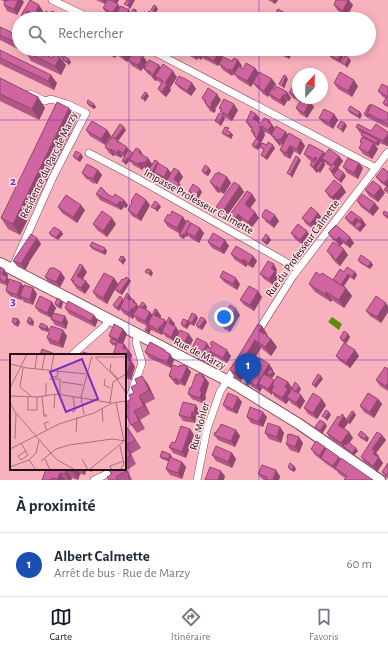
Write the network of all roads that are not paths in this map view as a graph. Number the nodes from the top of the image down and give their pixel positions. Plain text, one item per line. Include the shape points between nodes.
1 (52, 0) edge
2 (77, 12) edge
3 (162, 56) edge
4 (20, 90) edge
5 (388, 152) edge
6 (90, 153) dead end
7 (376, 168) junction
8 (0, 263) edge
9 (12, 269) junction
10 (298, 269) junction
11 (110, 320) junction
12 (138, 334) junction
13 (252, 341) edge
14 (73, 354) edge
15 (239, 361) edge
16 (227, 380) junction
17 (126, 408) edge
18 (107, 474) edge
19 (94, 480) edge
20 (197, 480) edge
21 (380, 480) edge

1 - 2 street
3 - 7 street
4 - 9 street, Résidence du Parc de Marzy via 45,101 51,99 67,104 86,113 53,177
5 - 7 street, Rue du Professeur Calmette
6 - 10 street, Impasse Professeur Calmette
7 - 10 street, Rue du Professeur Calmette
8 - 9 main road, Rue de Marzy
9 - 11 main road, Rue de Marzy
10 - 13 street, Rue du Professeur Calmette
11 - 12 main road, Rue de Marzy
11 - 14 street
12 - 16 main road, Rue de Marzy
12 - 17 street via 136,342 142,362
15 - 16 street
16 - 20 street, Rue Mohler via 207,429
16 - 21 main road, Rue de Marzy via 298,424
18 - 19 street

